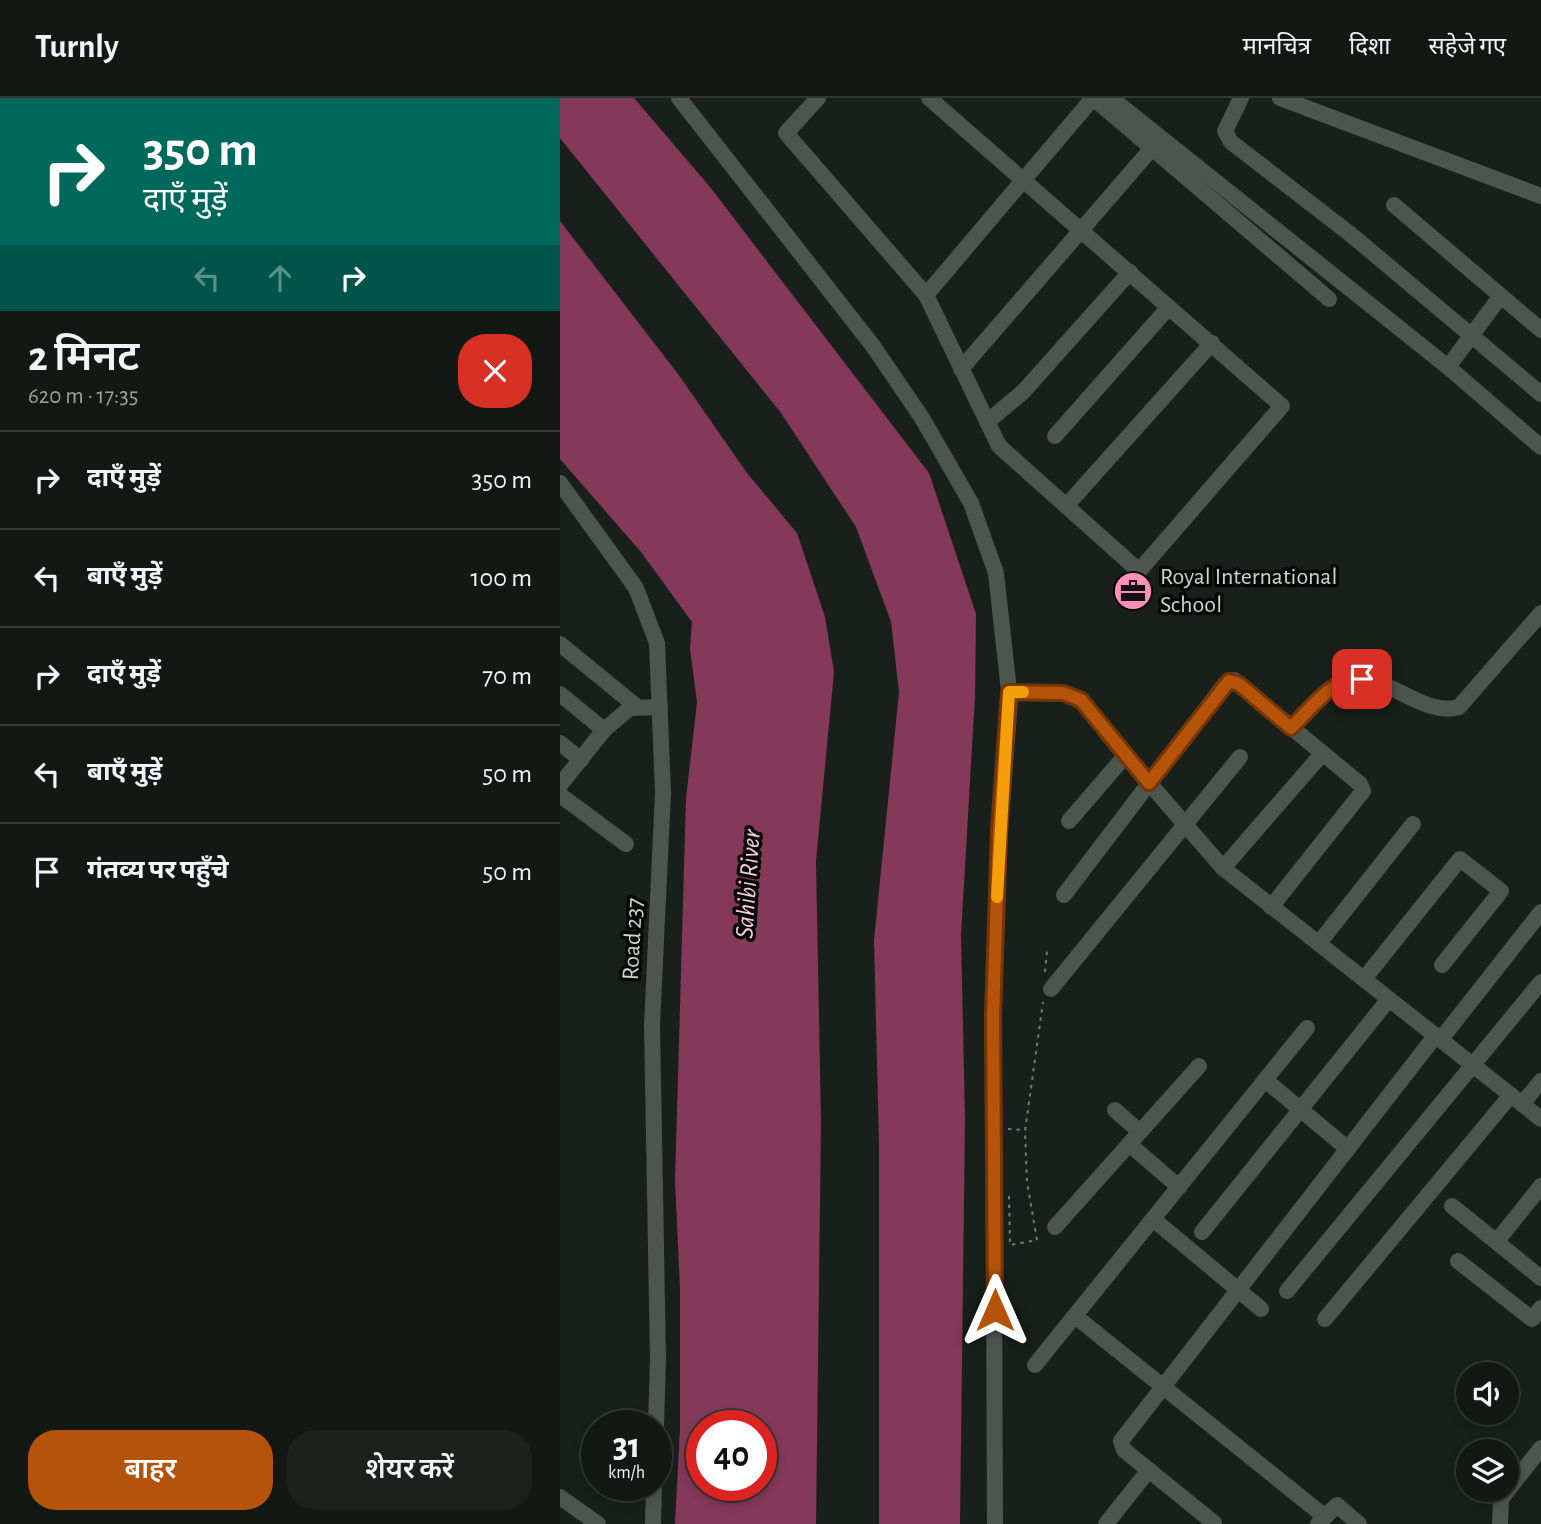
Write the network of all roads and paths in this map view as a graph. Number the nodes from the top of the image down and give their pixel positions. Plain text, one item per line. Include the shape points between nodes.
1 (679, 98) edge
2 (818, 98) edge
3 (929, 98) edge
4 (1111, 98) edge
5 (1241, 98) edge
6 (1280, 98) edge
7 (1153, 147) junction
8 (1023, 180) junction
9 (1541, 196) edge
10 (1394, 205) dead end
11 (1082, 230) junction
12 (1130, 272) junction
13 (926, 296) junction
14 (1500, 297) junction
15 (1329, 299) dead end
16 (1169, 307) junction
17 (1541, 330) edge
18 (1472, 338) junction
19 (1212, 343) junction
20 (1448, 367) junction
21 (961, 369) junction
22 (1541, 394) edge
23 (987, 422) junction
24 (1055, 436) dead end
25 (1541, 447) edge
26 (560, 482) edge
27 (1066, 506) junction
28 (1541, 613) edge
29 (1535, 632) edge
30 (560, 643) edge
31 (1009, 692) junction
32 (560, 694) edge
33 (636, 706) junction
34 (660, 707) junction
35 (1291, 728) junction
36 (604, 730) junction
37 (560, 743) edge
38 (1322, 754) junction
39 (1125, 756) junction
40 (1240, 757) dead end
41 (580, 760) junction
42 (1149, 783) junction
43 (560, 785) edge
44 (560, 795) edge
45 (1069, 821) dead end
46 (1184, 823) junction
47 (1413, 824) dead end
48 (626, 844) dead end
49 (1223, 867) junction
50 (1064, 895) dead end
51 (1271, 907) junction
52 (1541, 912) edge
53 (1319, 943) junction
54 (1442, 965) dead end
55 (1364, 979) junction
56 (1541, 982) edge
57 (1047, 994) joint
58 (1389, 999) junction
59 (1307, 1028) dead end
60 (1438, 1037) junction
61 (1199, 1066) dead end
62 (1474, 1066) junction
63 (1265, 1080) junction
64 (1541, 1081) edge
65 (1517, 1099) junction
66 (1300, 1109) junction
67 (1115, 1110) dead end
68 (1541, 1119) edge
69 (1007, 1129) dead end
70 (1025, 1130) junction
71 (1135, 1138) junction
72 (1349, 1149) junction
73 (1541, 1186) edge
74 (1179, 1187) junction
75 (1452, 1206) dead end
76 (1153, 1219) junction
77 (1055, 1227) dead end
78 (1202, 1232) dead end
79 (1497, 1241) junction
80 (1010, 1245) dead end
81 (1458, 1261) dead end
82 (1541, 1278) edge
83 (1236, 1290) junction
84 (1287, 1291) dead end
85 (1541, 1308) edge
86 (1261, 1310) dead end
87 (1075, 1316) junction
88 (1325, 1319) dead end
89 (1035, 1366) dead end
90 (1162, 1388) junction
91 (656, 1410) edge
92 (1541, 1448) edge
93 (1149, 1470) junction
94 (560, 1497) edge
95 (652, 1501) edge
96 (1321, 1520) edge
97 (1354, 1522) edge
98 (649, 1523) edge
99 (1214, 1523) edge
100 (598, 1524) edge
101 (995, 1524) edge
102 (1106, 1524) edge
103 (1500, 1524) edge

1 - 31 street via 873,346 955,471 996,573
2 - 13 street via 786,134
3 - 8 street
4 - 20 street
5 - 18 street via 1225,131 1231,142 1349,233
6 - 9 street
7 - 8 street via 1093,98
7 - 11 street
7 - 15 street
8 - 11 street
8 - 13 street
10 - 14 street
11 - 12 street
11 - 21 street
12 - 16 street
12 - 23 street via 1023,392
13 - 21 street
14 - 17 street
14 - 18 street
16 - 19 street
16 - 24 street
18 - 20 street
18 - 22 street
19 - 27 street
19 - 27 street via 1282,406 1139,571
20 - 25 street
21 - 23 street
23 - 27 street via 999,446
26 - 34 street, Road 237 via 636,588 657,643
28 - 29 street
29 - 35 street via 1459,707 1438,709 1351,678 1332,688
30 - 33 street
31 - 39 street via 1074,695
31 - 101 street via 993,1016
32 - 36 street
33 - 34 street
33 - 36 street
34 - 91 street, Road 237 via 663,793 652,1025
35 - 38 street
35 - 42 street via 1239,684 1229,681
36 - 41 street
37 - 41 street
38 - 49 street
38 - 51 street via 1360,783 1363,791
39 - 42 street
39 - 45 street
40 - 46 street
41 - 43 street
42 - 46 street
42 - 50 street
44 - 48 street
46 - 49 street
46 - 57 street
47 - 53 street
49 - 51 street
51 - 53 street
52 - 60 street
53 - 55 street
54 - 55 street via 1501,891 1460,859
55 - 58 street
56 - 62 street
57 - 70 path
58 - 60 street
58 - 66 street
59 - 63 street
60 - 62 street
60 - 72 street
61 - 71 street
62 - 65 street
62 - 84 street
63 - 66 street
63 - 74 street
64 - 65 street
65 - 68 street
65 - 88 street
66 - 72 street
66 - 78 street
67 - 71 street
69 - 70 path
70 - 80 path via 1027,1182 1037,1240
71 - 74 street
71 - 77 street
72 - 83 street
73 - 79 street
74 - 76 street
75 - 79 street
76 - 83 street
76 - 87 street
79 - 82 street
81 - 85 street via 1532,1319
83 - 86 street
83 - 90 street
87 - 89 street
87 - 90 street
90 - 93 street via 1121,1441
90 - 96 street
92 - 103 street via 1501,1499
93 - 99 street
93 - 102 street
94 - 100 street
95 - 98 street
96 - 97 street via 1336,1505

